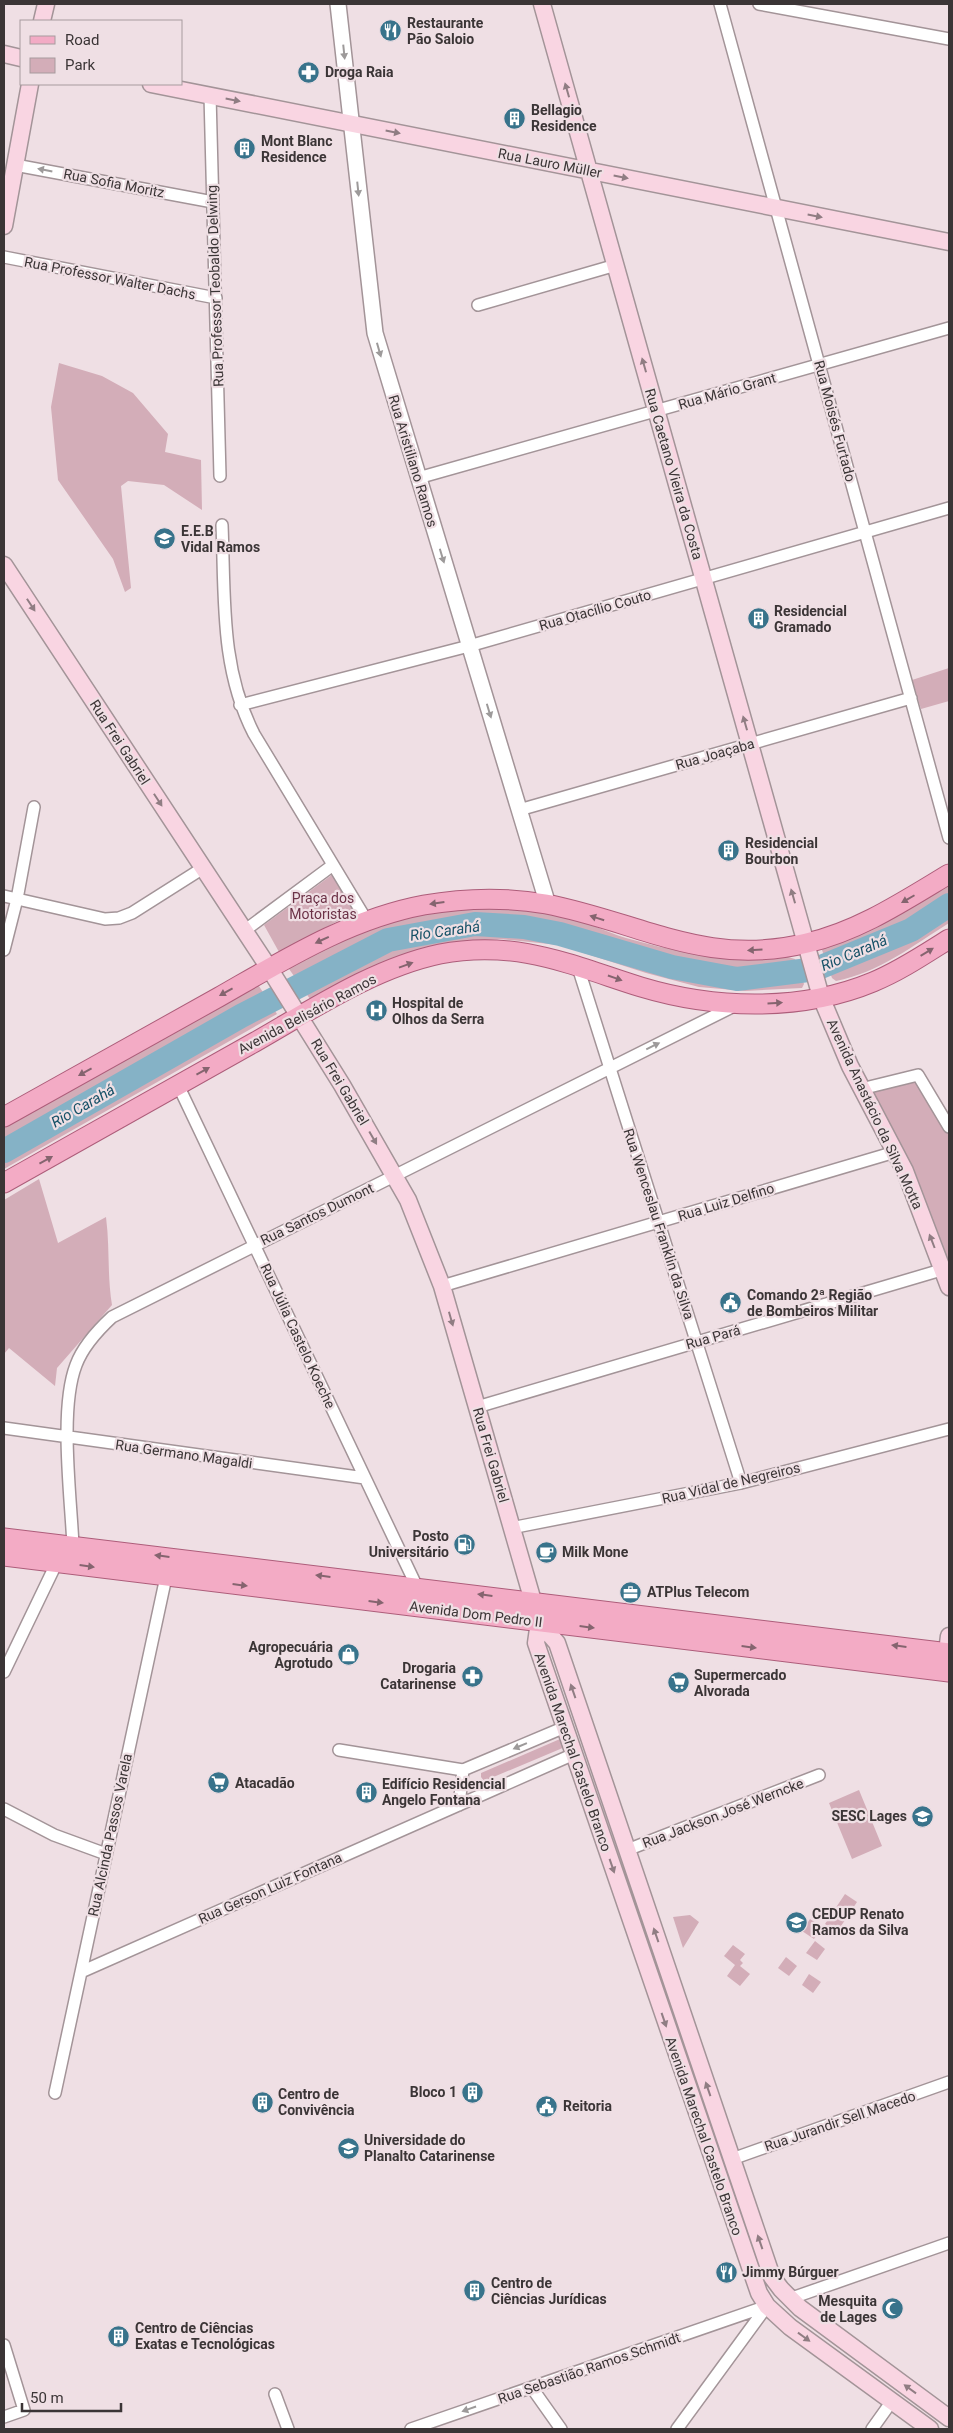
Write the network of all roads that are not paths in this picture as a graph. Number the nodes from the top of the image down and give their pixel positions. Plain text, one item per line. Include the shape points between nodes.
1 (46, 4) edge
2 (338, 4) edge
3 (542, 4) edge
4 (720, 4) edge
5 (758, 4) edge
6 (42, 20) edge
7 (949, 39) edge
8 (4, 54) edge
9 (20, 58) edge
10 (30, 85) edge
11 (156, 85) edge
12 (210, 95) junction
13 (351, 124) junction
14 (15, 164) junction
15 (589, 171) junction
16 (213, 202) junction
17 (776, 208) junction
18 (4, 226) edge
19 (949, 242) edge
20 (4, 257) edge
21 (616, 265) junction
22 (216, 298) junction
23 (478, 305) dead end
24 (949, 328) edge
25 (819, 365) junction
26 (657, 411) junction
27 (220, 476) dead end
28 (418, 478) junction
29 (949, 508) edge
30 (222, 525) dead end
31 (865, 532) junction
32 (4, 565) edge
33 (704, 579) junction
34 (469, 646) junction
35 (911, 698) junction
36 (240, 705) junction
37 (750, 744) junction
38 (34, 807) dead end
39 (519, 810) junction
40 (949, 838) edge
41 (333, 865) junction
42 (203, 868) junction
43 (949, 874) edge
44 (4, 896) edge
45 (17, 899) junction
46 (548, 905) junction
47 (367, 920) junction
48 (244, 931) junction
49 (949, 939) edge
50 (4, 950) edge
51 (808, 950) junction
52 (576, 964) junction
53 (272, 973) junction
54 (820, 991) junction
55 (740, 1003) junction
56 (296, 1012) junction
57 (609, 1068) junction
58 (178, 1085) junction
59 (861, 1089) junction
60 (4, 1117) edge
61 (949, 1127) edge
62 (896, 1152) junction
63 (395, 1175) junction
64 (4, 1184) edge
65 (658, 1222) junction
66 (254, 1245) junction
67 (946, 1268) edge
68 (442, 1286) junction
69 (949, 1286) edge
70 (696, 1342) junction
71 (477, 1407) junction
72 (4, 1428) edge
73 (949, 1429) edge
74 (68, 1438) junction
75 (365, 1478) junction
76 (741, 1483) junction
77 (512, 1528) junction
78 (4, 1538) edge
79 (73, 1546) junction
80 (4, 1556) edge
81 (57, 1562) junction
82 (166, 1576) junction
83 (417, 1587) junction
84 (533, 1601) junction
85 (539, 1622) junction
86 (949, 1647) edge
87 (940, 1670) edge
88 (4, 1672) edge
89 (565, 1727) junction
90 (589, 1738) junction
91 (339, 1750) dead end
92 (574, 1754) junction
93 (463, 1770) junction
94 (819, 1775) dead end
95 (459, 1805) junction
96 (4, 1809) edge
97 (627, 1850) junction
98 (106, 1854) junction
99 (81, 1972) junction
100 (949, 2082) edge
101 (55, 2093) dead end
102 (732, 2159) junction
103 (949, 2243) edge
104 (789, 2299) junction
105 (767, 2306) junction
106 (827, 2328) junction
107 (4, 2345) edge
108 (532, 2388) junction
109 (275, 2394) dead end
110 (892, 2402) junction
111 (4, 2417) edge
112 (949, 2418) edge
113 (288, 2429) edge
114 (411, 2429) edge
115 (561, 2429) edge
116 (678, 2429) edge
117 (872, 2429) edge
118 (930, 2429) edge

1 - 6 main road
2 -> 13 street, Rua Aristiliano Ramos
15 -> 3 main road, Rua Caetano Vieira da Costa
4 - 17 street, Rua Moisés Furtado
5 - 7 street
8 - 9 main road
10 - 14 main road
11 - 12 main road, Rua Lauro Müller
12 -> 13 main road, Rua Lauro Müller
12 - 16 street, Rua Professor Teobaldo Delwing
13 -> 15 main road, Rua Lauro Müller
13 -> 28 street, Rua Aristiliano Ramos via 373,325
16 -> 14 street, Rua Sofia Moritz
14 - 18 main road
15 -> 17 main road, Rua Lauro Müller
15 - 21 main road, Rua Caetano Vieira da Costa
16 - 22 street, Rua Professor Teobaldo Delwing
17 -> 19 main road, Rua Lauro Müller
17 - 25 street, Rua Moisés Furtado
20 - 22 street, Rua Professor Walter Dachs
21 - 23 street
26 -> 21 main road, Rua Caetano Vieira da Costa
22 - 27 street, Rua Professor Teobaldo Delwing
24 - 25 street, Rua Mário Grant
25 - 26 street, Rua Mário Grant
25 - 31 street, Rua Moisés Furtado
26 - 28 street, Rua Mário Grant
26 - 33 main road, Rua Caetano Vieira da Costa
28 -> 34 street, Rua Aristiliano Ramos
29 - 31 street, Rua Otacílio Couto
30 - 36 street via 228,653
31 - 33 street, Rua Otacílio Couto
31 - 35 street, Rua Moisés Furtado
32 -> 42 main road, Rua Frei Gabriel
33 - 34 street, Rua Otacílio Couto
37 -> 33 main road, Rua Caetano Vieira da Costa
34 - 36 street, Rua Otacílio Couto
34 -> 39 street, Rua Aristiliano Ramos
35 - 37 street, Rua Joaçaba
35 - 40 street, Rua Moisés Furtado
36 - 41 street
37 - 39 street, Rua Joaçaba
51 -> 37 main road, Rua Caetano Vieira da Costa
38 - 45 street
39 - 46 street, Rua Aristiliano Ramos
41 - 47 street
41 - 48 street
42 - 45 street via 119,918 105,919
42 - 48 main road, Rua Frei Gabriel
43 -> 51 main road
44 - 45 street
45 - 50 street
46 -> 47 main road via 513,900 457,900
51 -> 46 main road via 696,946
47 -> 53 main road via 316,943
48 - 53 main road, Rua Frei Gabriel
54 -> 49 main road, Avenida Belisário Ramos via 852,990 875,981
51 - 54 main road, Avenida Anastácio da Silva Motta
52 -> 55 main road, Avenida Belisário Ramos via 670,995
56 -> 52 main road, Avenida Belisário Ramos via 379,975 440,954 472,950 514,951
52 - 57 street, Rua Wenceslau Franklin da Silva
53 - 56 main road, Rua Frei Gabriel
53 -> 60 main road
55 -> 54 main road, Avenida Belisário Ramos via 795,1001
54 - 59 main road, Avenida Anastácio da Silva Motta
57 -> 55 street, Rua Santos Dumont
58 -> 56 main road, Avenida Belisário Ramos
56 -> 63 main road, Rua Frei Gabriel
57 - 63 street, Rua Santos Dumont
57 - 65 street, Rua Wenceslau Franklin da Silva
64 -> 58 main road, Avenida Belisário Ramos
58 - 66 street, Rua Júlia Castelo Koeche
59 - 61 street via 918,1075
59 - 62 main road, Avenida Anastácio da Silva Motta
62 - 65 street, Rua Luiz Delfino
67 -> 62 main road, Avenida Anastácio da Silva Motta
63 - 66 street, Rua Santos Dumont
63 - 68 main road, Rua Frei Gabriel via 420,1226
65 - 68 street, Rua Luiz Delfino
65 - 70 street, Rua Wenceslau Franklin da Silva
66 - 74 street, Rua Santos Dumont via 127,1308 99,1329 76,1364 70,1383
66 - 75 street, Rua Júlia Castelo Koeche
67 - 69 main road, Avenida Anastácio da Silva Motta
67 - 70 street, Rua Pará
68 -> 71 main road, Rua Frei Gabriel
70 - 71 street, Rua Pará
70 - 76 street, Rua Wenceslau Franklin da Silva
71 - 77 main road, Rua Frei Gabriel
72 - 74 street, Rua Germano Magaldi
73 - 76 street, Rua Vidal de Negreiros
74 - 75 street, Rua Germano Magaldi
74 - 79 street, Rua Santos Dumont
75 - 83 street, Rua Júlia Castelo Koeche
76 - 77 street, Rua Vidal de Negreiros
77 - 84 main road, Rua Frei Gabriel
78 - 79 main road, Avenida Dom Pedro II
83 -> 79 main road, Avenida Dom Pedro II
80 - 81 main road, Avenida Dom Pedro II
81 -> 82 main road, Avenida Dom Pedro II
81 - 88 street
82 -> 85 main road, Avenida Dom Pedro II
82 - 98 street, Rua Alcinda Passos Varela
84 -> 83 main road, Avenida Dom Pedro II
84 - 85 main road, Rua Frei Gabriel
86 -> 84 main road, Avenida Dom Pedro II
85 -> 87 main road, Avenida Dom Pedro II
85 - 89 main road, Avenida Marechal Castelo Branco via 536,1643
90 -> 85 main road, Avenida Marechal Castelo Branco via 557,1643
86 - 87 main road
89 - 90 main road
89 - 92 main road, Avenida Marechal Castelo Branco
89 -> 93 street
90 - 92 main road
90 - 97 main road, Avenida Marechal Castelo Branco
91 - 93 street
92 - 95 street, Rua Gerson Luiz Fontana
92 -> 105 main road, Avenida Marechal Castelo Branco via 752,2279
93 - 95 street
94 - 97 street, Rua Jackson José Werncke
95 - 99 street, Rua Gerson Luiz Fontana
96 - 98 street via 54,1835
102 -> 97 main road, Avenida Marechal Castelo Branco
98 - 99 street, Rua Alcinda Passos Varela
99 - 101 street, Rua Alcinda Passos Varela
100 - 102 street, Rua Jurandir Sell Macedo
104 -> 102 main road, Avenida Marechal Castelo Branco via 772,2277
103 - 104 street
104 - 106 main road, Avenida Marechal Castelo Branco
105 - 106 main road
105 - 108 street, Rua Sebastião Ramos Schmidt
105 -> 110 main road, Avenida Marechal Castelo Branco via 790,2327
105 - 116 street
112 -> 106 main road, Avenida Marechal Castelo Branco
107 - 111 street via 24,2410
108 -> 114 street, Rua Sebastião Ramos Schmidt
108 - 115 street
109 - 113 street
110 - 117 street
110 - 118 main road, Avenida Marechal Castelo Branco

